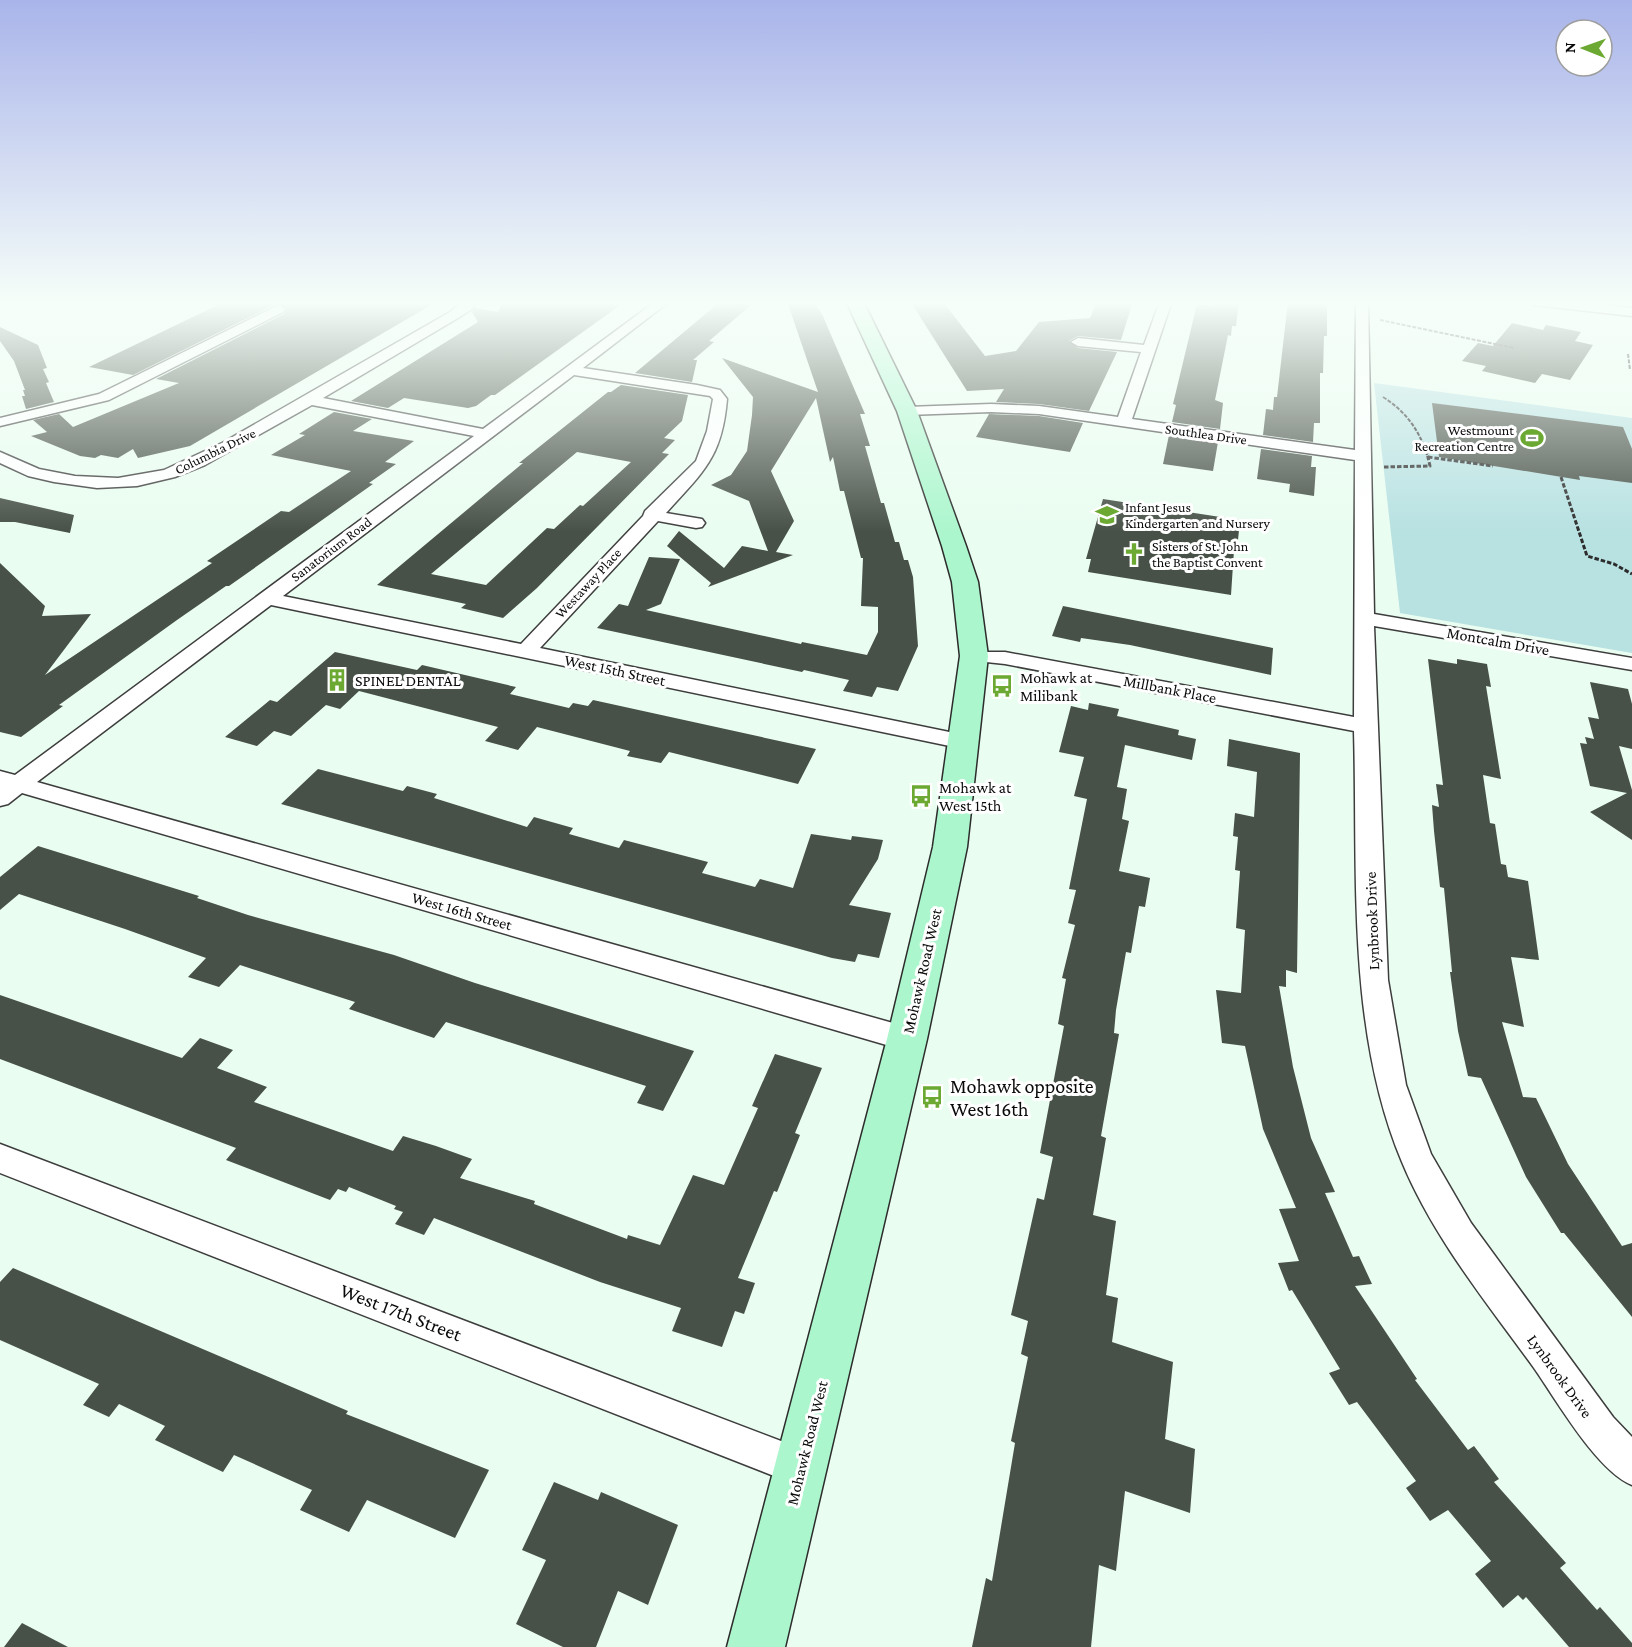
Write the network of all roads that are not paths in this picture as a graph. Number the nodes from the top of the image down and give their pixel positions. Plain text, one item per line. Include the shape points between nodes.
1 (142, 378) edge
2 (347, 378) edge
3 (559, 378) edge
4 (622, 378) edge
5 (891, 378) edge
6 (1139, 378) edge
7 (1362, 378) edge
8 (310, 400) junction
9 (907, 411) junction
10 (0, 422) edge
11 (1123, 422) junction
12 (487, 434) junction
13 (0, 457) edge
14 (1362, 460) junction
15 (651, 515) junction
16 (696, 523) dead end
17 (266, 598) junction
18 (1364, 618) junction
19 (526, 651) junction
20 (974, 656) junction
21 (1632, 664) edge
22 (1365, 726) junction
23 (964, 742) junction
24 (6, 787) edge
25 (907, 1039) junction
26 (0, 1158) edge
27 (1632, 1466) edge
28 (802, 1468) junction
29 (756, 1647) edge

1 - 10 street via 104,397
2 - 8 street, Columbia Drive
3 - 12 street, Sanatorium Road
4 - 15 street, Westaway Place via 697,389 715,393 720,399 703,463
5 - 9 main road, Mohawk Road West
6 - 11 street
7 - 14 street, Lynbrook Drive
8 - 12 street
8 - 13 street, Columbia Drive via 183,469 151,479 108,483 66,479 10,465
9 - 11 street, Southlea Drive via 1014,408
9 - 20 main road, Mohawk Road West via 965,582
11 - 14 street, Southlea Drive
12 - 17 street, Sanatorium Road
14 - 18 street, Lynbrook Drive
15 - 16 street
15 - 19 street, Westaway Place
17 - 19 street, West 15th Street
17 - 24 street, Sanatorium Road
18 - 21 street, Montcalm Drive
18 - 22 street, Lynbrook Drive
19 - 23 street, West 15th Street
20 - 22 street, Millbank Place via 1005,658
20 - 23 main road, Mohawk Road West
22 - 27 street, Lynbrook Drive via 1374,980 1391,1085 1414,1149 1459,1234 1485,1273 1600,1430
23 - 25 main road, Mohawk Road West via 950,847
24 - 25 street, West 16th Street
25 - 28 main road, Mohawk Road West
26 - 28 street, West 17th Street
28 - 29 main road, Mohawk Road West

